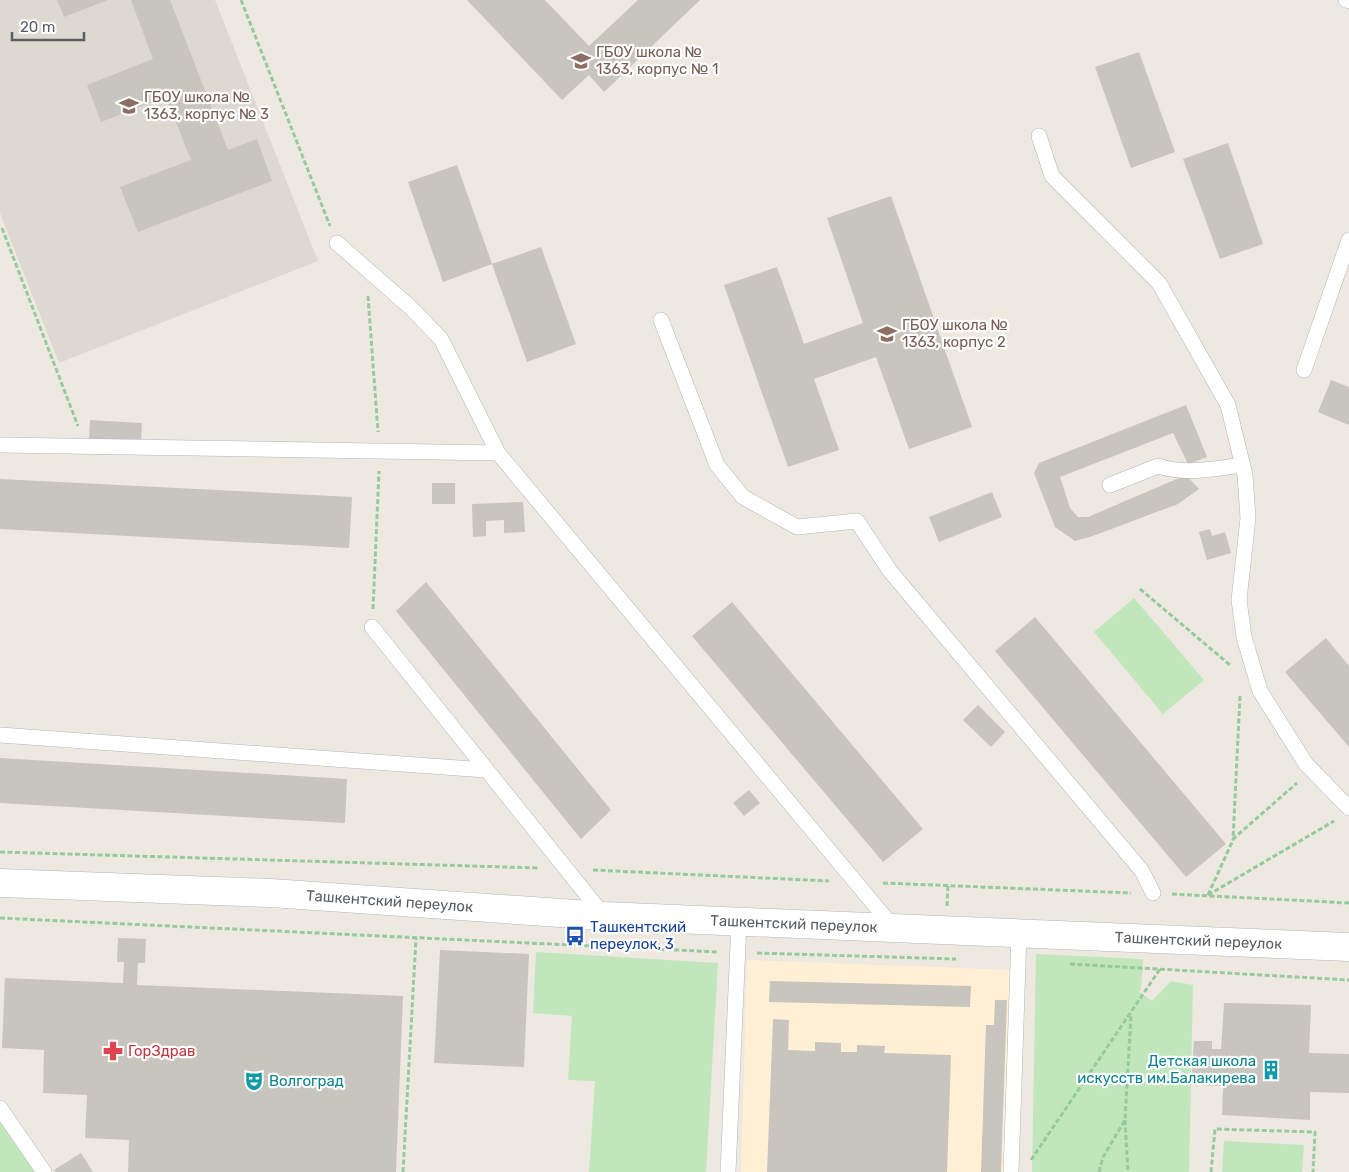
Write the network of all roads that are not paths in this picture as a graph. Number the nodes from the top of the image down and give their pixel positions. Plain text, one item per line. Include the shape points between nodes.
1 (1040, 136) dead end
2 (1349, 240) edge
3 (337, 243) road end
4 (661, 320) dead end
5 (1304, 370) dead end
6 (0, 445) edge
7 (498, 453) junction
8 (1242, 465) junction
9 (1110, 485) dead end
10 (372, 628) road end
11 (0, 736) edge
12 (486, 770) junction
13 (1345, 812) edge
14 (0, 883) edge
15 (1153, 894) road end
16 (604, 916) junction
17 (739, 922) junction
18 (893, 927) junction
19 (1019, 933) junction
20 (1349, 947) edge
21 (0, 1108) edge
22 (44, 1172) edge
23 (728, 1172) edge
24 (1011, 1172) edge

1 - 8 lane via 1052,176 1159,282 1228,405
2 - 5 lane
3 - 7 lane via 410,306 441,339
4 - 15 lane via 717,465 743,497 797,527 857,521 890,571 1142,871
6 - 7 lane
7 - 18 lane
8 - 9 lane via 1204,471 1170,470 1158,466
8 - 13 lane via 1248,518 1239,600 1244,637 1260,691 1306,764
10 - 12 lane
11 - 12 lane
12 - 16 lane
14 - 16 street, Ташкентский переулок via 271,893
16 - 17 street, Ташкентский переулок
17 - 18 street, Ташкентский переулок
17 - 23 lane
18 - 19 street, Ташкентский переулок
19 - 20 street, Ташкентский переулок
19 - 24 lane
21 - 22 lane

